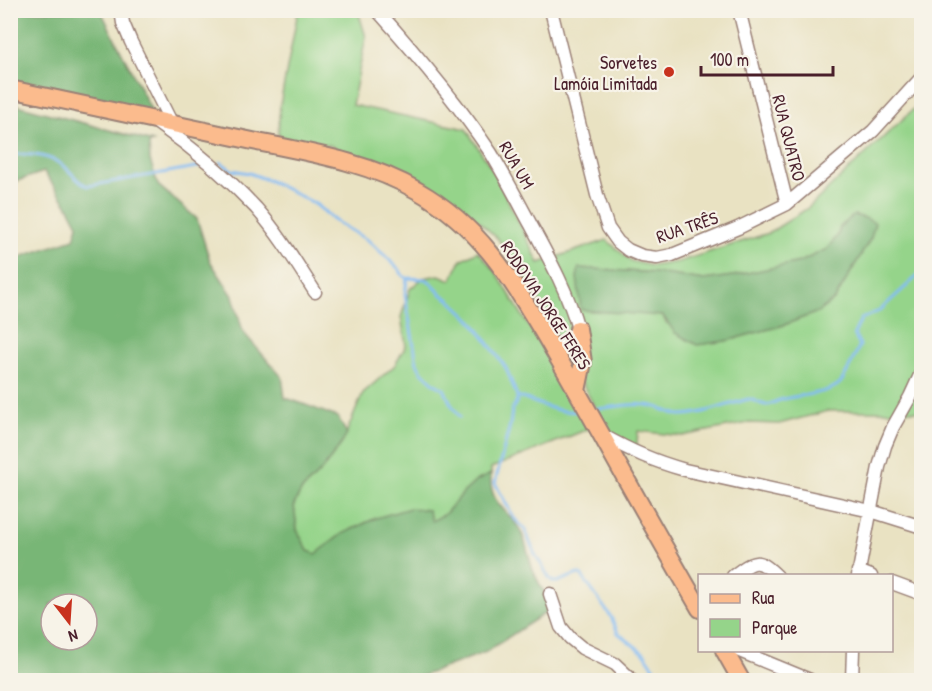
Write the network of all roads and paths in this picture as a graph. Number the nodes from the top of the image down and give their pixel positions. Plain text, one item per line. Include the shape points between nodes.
1 (121, 10) edge
2 (377, 10) edge
3 (551, 10) edge
4 (739, 10) edge
5 (921, 77) edge
6 (10, 89) edge
7 (154, 120) junction
8 (172, 124) junction
9 (787, 204) junction
10 (315, 292) dead end
11 (578, 329) junction
12 (556, 354) junction
13 (921, 371) edge
14 (577, 391) junction
15 (601, 434) junction
16 (871, 511) junction
17 (921, 527) edge
18 (858, 573) edge
19 (736, 574) edge
20 (775, 574) edge
21 (893, 584) edge
22 (550, 594) dead end
23 (921, 594) edge
24 (698, 605) edge
25 (725, 652) edge
26 (739, 652) edge
27 (853, 652) edge
28 (632, 681) edge
29 (741, 681) edge
30 (810, 681) edge
31 (852, 681) edge

1 - 8 street via 131,42
2 - 11 street, RUA UM via 436,78 492,156 551,262
3 - 9 street, RUA TRÊS via 597,195 608,228 627,250 657,258 672,255
4 - 9 street, RUA QUATRO
5 - 9 street, RUA TRÊS via 873,131
6 - 7 main road, RODOVIA JORGE FERES
7 - 8 main road, RODOVIA JORGE FERES
7 - 10 street via 216,169 256,209
8 - 12 main road, RODOVIA JORGE FERES via 351,164 417,190 449,212 488,249
11 - 12 street
11 - 14 main road via 583,362
12 - 14 main road, RODOVIA JORGE FERES
13 - 16 street via 885,446
14 - 15 main road, RODOVIA JORGE FERES
15 - 16 street via 658,463
15 - 24 main road, RODOVIA JORGE FERES
16 - 17 street
16 - 18 street
19 - 20 street via 758,562
21 - 23 street
22 - 28 street via 561,627 570,638 615,664
25 - 29 main road
26 - 30 street
27 - 31 street

